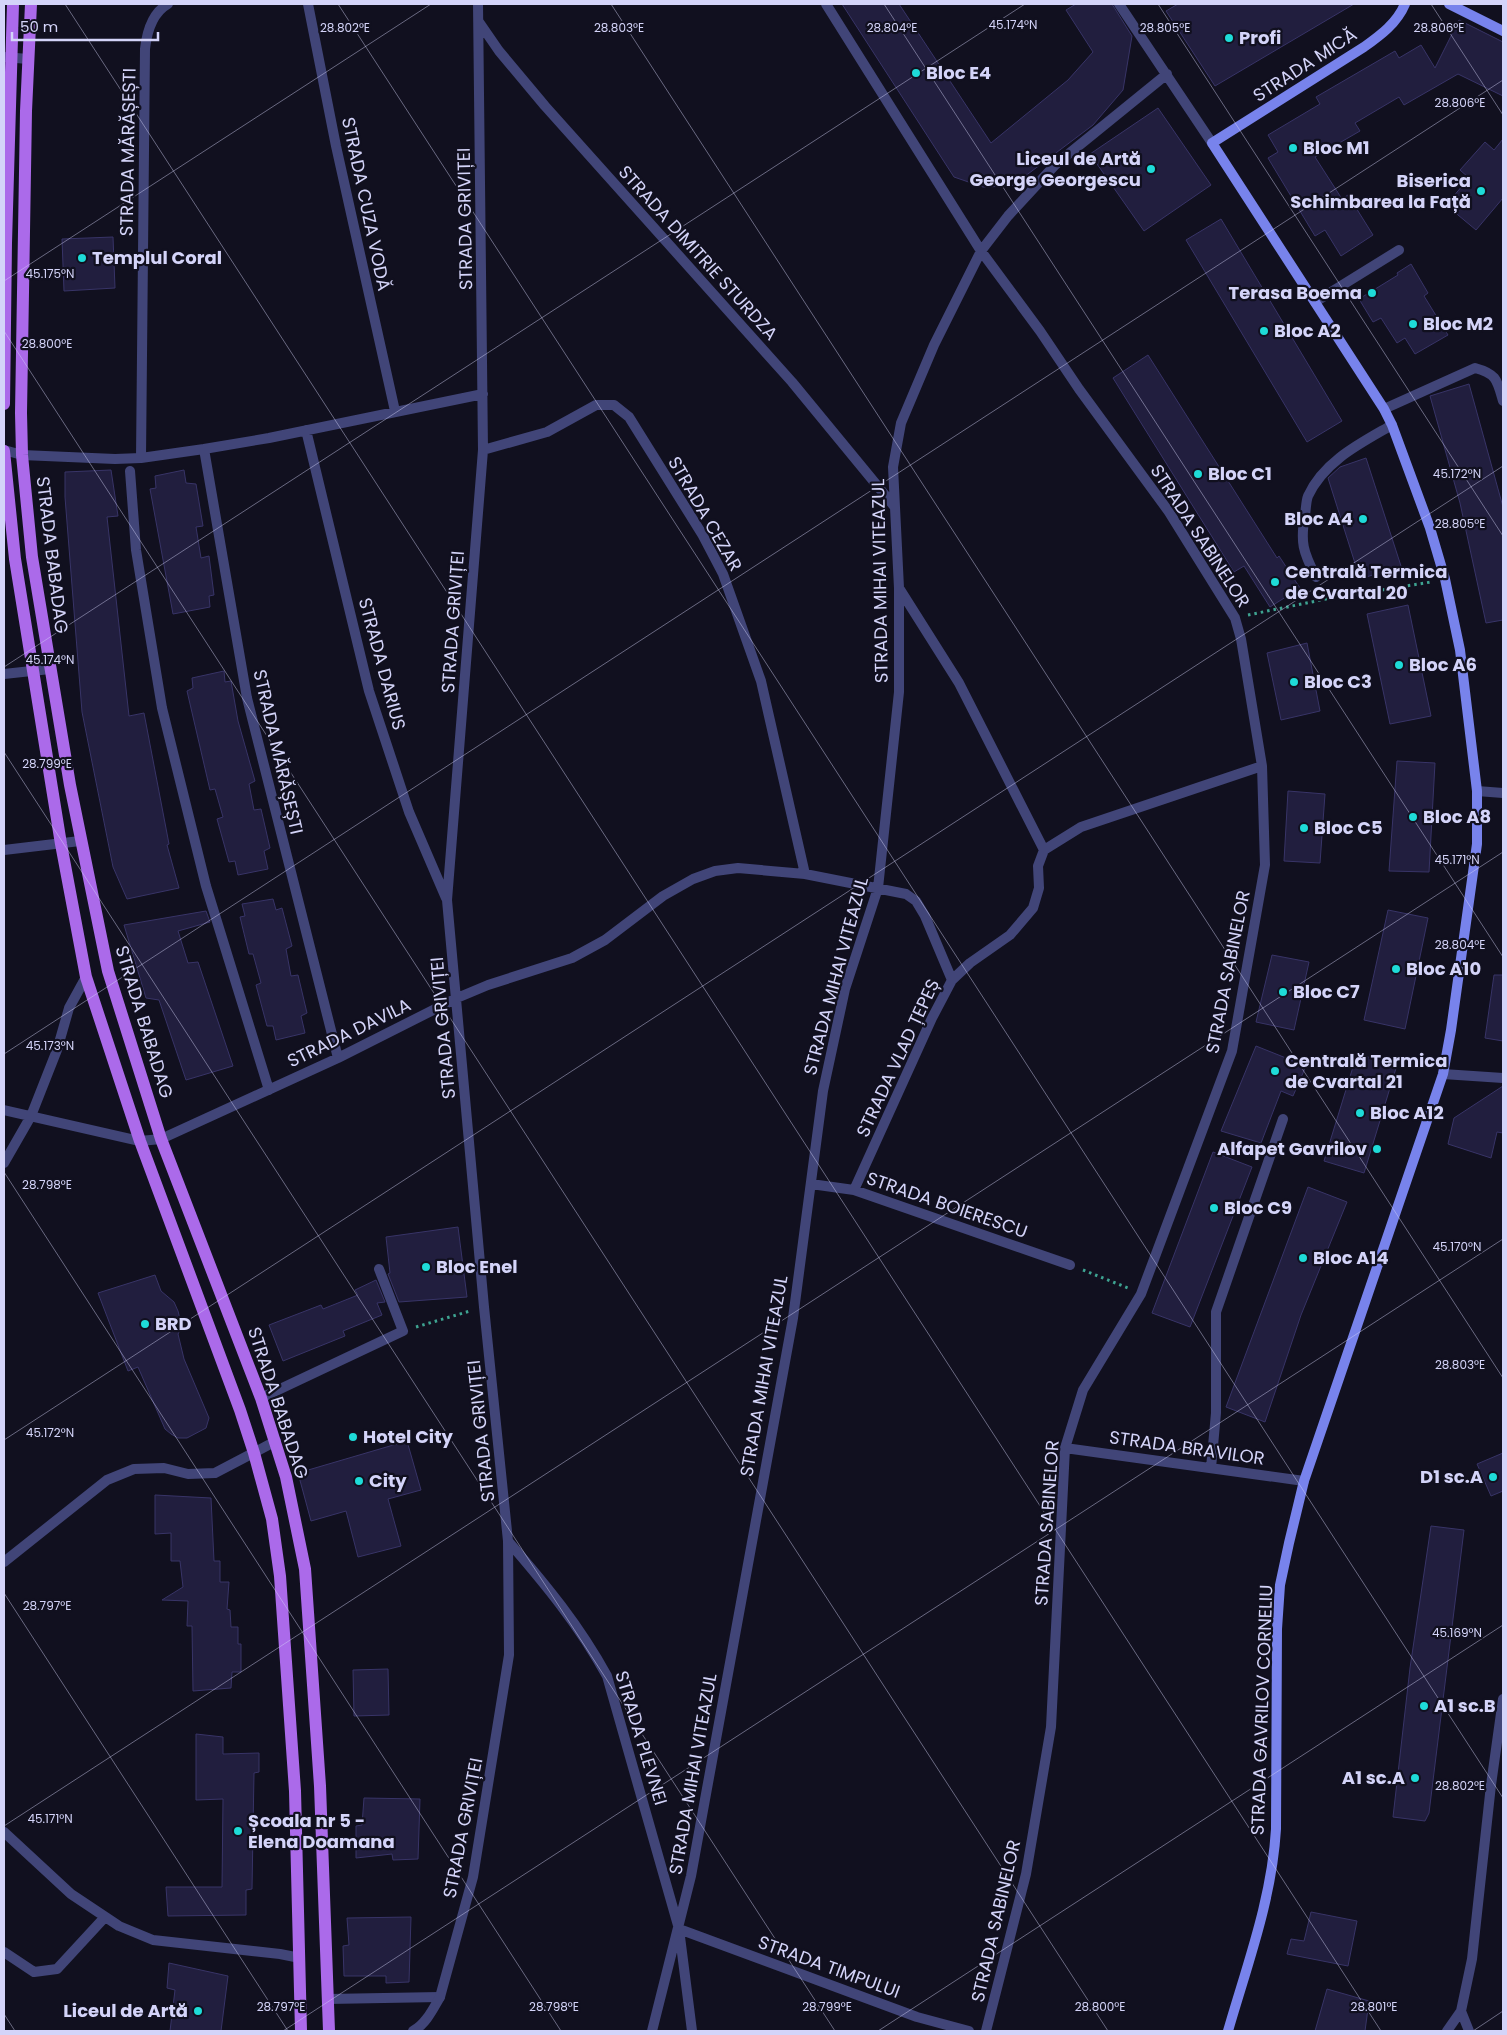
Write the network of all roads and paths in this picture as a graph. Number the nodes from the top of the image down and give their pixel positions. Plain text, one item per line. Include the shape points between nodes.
1 (14, 4) edge
2 (31, 4) edge
3 (168, 4) edge
4 (308, 4) edge
5 (478, 4) edge
6 (826, 4) edge
7 (1119, 4) edge
8 (1405, 4) edge
9 (1449, 4) edge
10 (479, 22) junction
11 (1503, 31) edge
12 (7, 57) edge
13 (28, 59) junction
14 (1167, 74) junction
15 (1212, 143) junction
16 (5, 243) edge
17 (24, 243) junction
18 (1398, 250) dead end
19 (981, 251) junction
20 (1315, 302) junction
21 (483, 394) junction
22 (1503, 401) edge
23 (4, 404) edge
24 (1384, 409) junction
25 (395, 411) junction
26 (1392, 425) junction
27 (306, 430) junction
28 (204, 450) junction
29 (483, 450) junction
30 (4, 451) edge
31 (22, 455) junction
32 (141, 458) junction
33 (130, 471) dead end
34 (894, 506) junction
35 (1316, 577) dead end
36 (1445, 579) junction
37 (899, 588) junction
38 (1235, 618) junction
39 (50, 669) junction
40 (33, 671) junction
41 (4, 674) edge
42 (1262, 766) junction
43 (1477, 791) junction
44 (1503, 793) edge
45 (80, 841) junction
46 (61, 844) junction
47 (4, 850) edge
48 (1044, 850) junction
49 (805, 874) junction
50 (878, 888) junction
51 (447, 900) junction
52 (86, 977) junction
53 (952, 980) junction
54 (456, 998) junction
55 (338, 1058) junction
56 (1443, 1074) junction
57 (1503, 1078) edge
58 (269, 1090) junction
59 (4, 1110) edge
60 (31, 1116) junction
61 (1282, 1119) dead end
62 (162, 1139) junction
63 (140, 1141) junction
64 (4, 1163) edge
65 (810, 1184) junction
66 (854, 1190) junction
67 (1070, 1265) joint
68 (379, 1268) dead end
69 (1141, 1294) junction
70 (484, 1307) junction
71 (404, 1331) junction
72 (261, 1398) junction
73 (276, 1440) junction
74 (1065, 1448) junction
75 (254, 1453) junction
76 (1211, 1468) junction
77 (1304, 1481) junction
78 (508, 1542) junction
79 (4, 1562) edge
80 (1503, 1699) edge
81 (4, 1832) edge
82 (105, 1917) junction
83 (679, 1929) junction
84 (4, 1952) edge
85 (300, 1958) junction
86 (440, 1997) junction
87 (328, 1998) junction
88 (1461, 2010) junction
89 (301, 2031) edge
90 (329, 2031) edge
91 (413, 2031) edge
92 (652, 2031) edge
93 (692, 2031) edge
94 (969, 2031) edge
95 (986, 2031) edge
96 (1228, 2031) edge
97 (1447, 2031) edge
98 (1469, 2031) edge

1 - 12 main road
2 - 13 main road, STRADA BABADAG
3 - 32 street, STRADA MĂRĂȘEȘTI via 154,18 147,33 145,49
4 - 25 street, STRADA CUZA VODĂ
5 - 10 street, STRADA GRIVIȚEI
6 - 19 street, STRADA SABINELOR
7 - 14 street, STRADA GAVRILOV CORNELIU
8 - 15 street, STRADA MICĂ via 1387,29 1364,47
9 - 11 street
10 - 21 street, STRADA GRIVIȚEI
10 - 34 street, STRADA DIMITRIE STURDZA via 545,106 792,382
12 - 13 street
12 - 16 main road
13 - 17 main road, STRADA BABADAG
14 - 15 street, STRADA GAVRILOV CORNELIU
14 - 19 street, STRADA MIHAI VITEAZUL via 1056,165 1008,216
15 - 20 street, STRADA GAVRILOV CORNELIU
16 - 17 street
16 - 23 main road
17 - 31 main road, STRADA BABADAG
18 - 20 street
19 - 34 street, STRADA MIHAI VITEAZUL via 934,345 901,423 893,468
19 - 38 street, STRADA SABINELOR via 1169,512
20 - 24 street, STRADA GAVRILOV CORNELIU
21 - 25 street
21 - 29 street, STRADA GRIVIȚEI
22 - 24 street via 1497,379 1489,372 1475,368
24 - 26 street, STRADA GAVRILOV CORNELIU
25 - 27 street
26 - 35 street via 1345,453 1324,471 1308,497 1301,536
26 - 36 street, STRADA GAVRILOV CORNELIU
27 - 28 street
27 - 51 street, STRADA DARIUS via 369,691 409,812
28 - 32 street
28 - 55 street, STRADA MĂRĂȘEȘTI via 247,698
29 - 49 street, STRADA CEZAR via 547,432 596,405 614,405 629,418 702,534 723,574 761,681
29 - 51 street, STRADA GRIVIȚEI
30 - 31 street
30 - 40 main road, STRADA BABADAG via 14,559
31 - 32 street
31 - 39 main road, STRADA BABADAG via 32,557
33 - 58 street via 136,550 162,708 206,886
34 - 37 street, STRADA MIHAI VITEAZUL
36 - 38 path
36 - 43 street, STRADA GAVRILOV CORNELIU via 1460,650
37 - 48 street via 959,683
37 - 50 street, STRADA MIHAI VITEAZUL via 899,692
38 - 42 street, STRADA SABINELOR
39 - 40 street
39 - 45 main road, STRADA BABADAG
40 - 41 street
40 - 46 main road, STRADA BABADAG
42 - 48 street via 1081,827
42 - 69 street, STRADA SABINELOR via 1265,865 1232,1051
43 - 44 street
43 - 56 street, STRADA GAVRILOV CORNELIU via 1477,844
45 - 46 street
45 - 62 main road, STRADA BABADAG via 108,971
46 - 47 street
46 - 52 main road, STRADA BABADAG
48 - 53 street, STRADA VLAD ȚEPEȘ via 1038,866 1039,888 1033,908 1010,935
49 - 50 street, STRADA DAVILA
49 - 54 street, STRADA DAVILA via 738,868 715,871 663,896 605,940 572,958
50 - 53 street, STRADA DAVILA via 906,894 916,901
50 - 65 street, STRADA MIHAI VITEAZUL via 843,999 823,1090
51 - 54 street, STRADA GRIVIȚEI
52 - 60 street via 69,1008 57,1050
52 - 63 main road, STRADA BABADAG
53 - 66 street, STRADA VLAD ȚEPEȘ
54 - 55 street, STRADA DAVILA
54 - 70 street, STRADA GRIVIȚEI
55 - 58 street, STRADA DAVILA
56 - 57 street
56 - 77 street, STRADA GAVRILOV CORNELIU
58 - 62 street, STRADA DAVILA
59 - 60 street, STRADA DAVILA
60 - 63 street, STRADA DAVILA
60 - 64 street
61 - 76 street via 1216,1312 1216,1413
62 - 63 street, STRADA DAVILA
62 - 72 main road, STRADA BABADAG
63 - 75 main road, STRADA BABADAG
65 - 66 street, STRADA BOIERESCU
65 - 83 street, STRADA MIHAI VITEAZUL via 792,1318
66 - 67 street, STRADA BOIERESCU
67 - 69 path
68 - 71 street
69 - 74 street, STRADA SABINELOR via 1083,1390
70 - 71 path
70 - 78 street, STRADA GRIVIȚEI
71 - 72 street
72 - 73 main road, STRADA BABADAG
73 - 75 street
73 - 87 main road, STRADA BABADAG via 306,1569 320,1786
74 - 76 street, STRADA BRAVILOR
74 - 95 street, STRADA SABINELOR via 1051,1727 1026,1874
75 - 79 street via 215,1473 134,1469 107,1480
75 - 85 main road, STRADA BABADAG via 272,1519 280,1576 295,1790
76 - 77 street, STRADA BRAVILOR
77 - 96 street, STRADA GAVRILOV CORNELIU via 1278,1607 1274,1862 1269,1890
78 - 83 street, STRADA PLEVNEI via 550,1590 589,1643 607,1676
78 - 86 street, STRADA GRIVIȚEI via 510,1655 473,1877
80 - 88 street via 1472,1959
81 - 82 street via 71,1894
82 - 84 street via 57,1969 34,1972
82 - 85 street via 153,1940
83 - 92 street, STRADA MIHAI VITEAZUL
83 - 93 street, STRADA PLEVNEI
83 - 94 street, STRADA TIMPULUI via 917,2017
85 - 89 main road, STRADA BABADAG
86 - 87 street
86 - 91 street, STRADA GRIVIȚEI via 432,2012
87 - 90 main road, STRADA BABADAG
88 - 97 street
88 - 98 street

